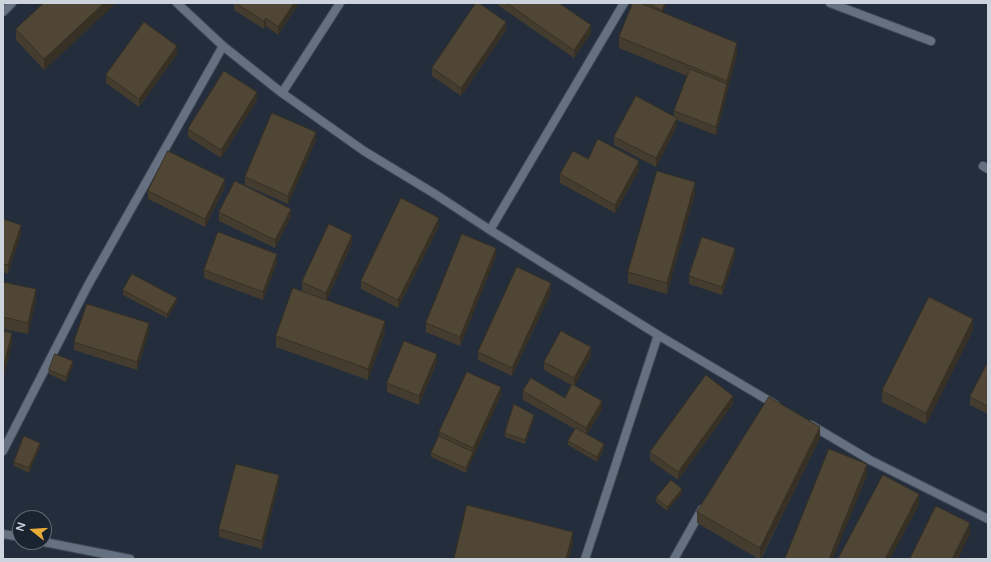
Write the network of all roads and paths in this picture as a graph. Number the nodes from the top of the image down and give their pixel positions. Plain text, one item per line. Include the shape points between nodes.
1 (12, 3) edge
2 (177, 3) edge
3 (340, 3) edge
4 (624, 3) edge
5 (830, 3) edge
6 (3, 12) edge
7 (931, 41) dead end
8 (223, 46) junction
9 (282, 93) junction
10 (490, 230) junction
11 (658, 335) junction
12 (781, 407) edge
13 (801, 419) edge
14 (3, 450) edge
15 (706, 502) edge
16 (988, 519) edge
17 (52, 544) edge
18 (130, 559) edge
19 (585, 559) edge
20 (674, 559) edge

1 - 6 street
2 - 8 street
3 - 9 street
4 - 10 street
5 - 7 street
8 - 9 street
8 - 14 street via 88,287
9 - 10 street via 364,151
10 - 11 street
11 - 12 street via 765,403
11 - 19 street
13 - 16 street via 870,460
15 - 20 street
17 - 18 street

